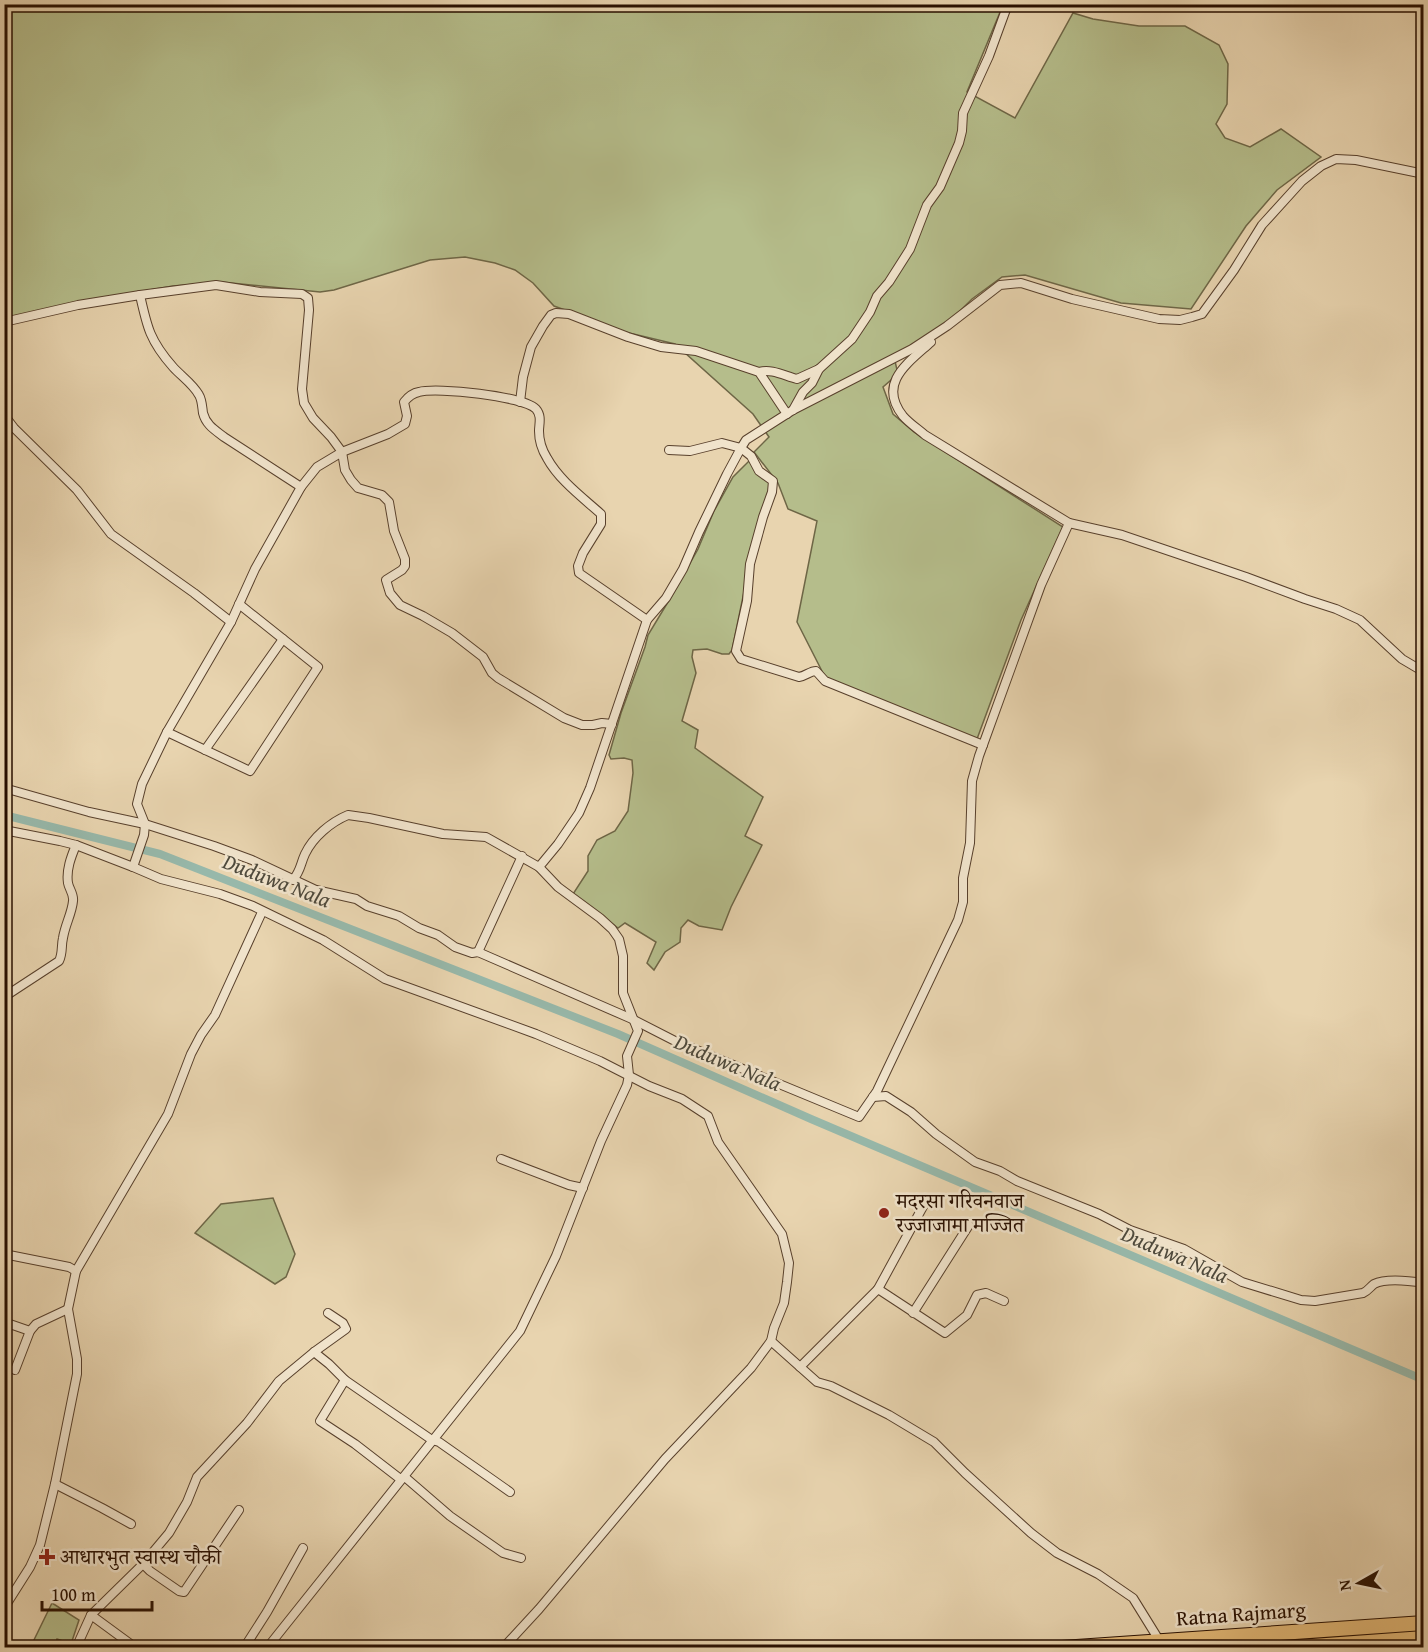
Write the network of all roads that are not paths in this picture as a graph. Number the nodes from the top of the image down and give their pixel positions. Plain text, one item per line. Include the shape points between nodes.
1 (1008, 4) edge
2 (1424, 174) edge
3 (140, 295) junction
4 (4, 322) edge
5 (947, 326) junction
6 (819, 369) junction
7 (759, 372) junction
8 (520, 402) junction
9 (790, 412) junction
10 (4, 415) edge
11 (741, 448) junction
12 (669, 450) dead end
13 (342, 452) junction
14 (301, 488) junction
15 (1069, 524) junction
16 (239, 604) junction
17 (647, 620) junction
18 (231, 622) junction
19 (283, 639) junction
20 (1424, 672) edge
21 (612, 724) junction
22 (167, 732) junction
23 (983, 745) junction
24 (205, 750) junction
25 (4, 788) edge
26 (145, 824) junction
27 (4, 830) edge
28 (76, 845) junction
29 (522, 856) junction
30 (133, 867) junction
31 (539, 867) junction
32 (293, 880) junction
33 (262, 912) junction
34 (478, 952) junction
35 (4, 996) edge
36 (632, 1018) junction
37 (629, 1075) junction
38 (873, 1097) junction
39 (501, 1159) dead end
40 (583, 1188) junction
41 (926, 1201) dead end
42 (969, 1225) dead end
43 (4, 1254) edge
44 (76, 1271) junction
45 (1424, 1283) edge
46 (878, 1290) junction
47 (1004, 1301) dead end
48 (68, 1309) junction
49 (328, 1313) dead end
50 (913, 1313) junction
51 (4, 1322) edge
52 (30, 1331) junction
53 (771, 1341) junction
54 (314, 1352) junction
55 (800, 1367) junction
56 (15, 1370) dead end
57 (345, 1380) junction
58 (432, 1440) junction
59 (403, 1477) junction
60 (55, 1484) junction
61 (510, 1492) dead end
62 (239, 1510) dead end
63 (131, 1524) dead end
64 (303, 1548) dead end
65 (521, 1558) dead end
66 (143, 1564) junction
67 (4, 1608) edge
68 (91, 1615) junction
69 (1424, 1623) edge
70 (1424, 1638) edge
71 (1159, 1640) junction
72 (76, 1647) edge
73 (136, 1647) edge
74 (244, 1647) edge
75 (267, 1647) edge
76 (503, 1647) edge
77 (1062, 1647) edge
78 (1172, 1647) edge
79 (1285, 1647) edge

1 - 6 street via 963,113 959,143 940,187 927,205 910,249 852,339
2 - 5 street via 1356,160 1336,159 1321,166 1262,225 1202,314 1180,320 1159,319 1011,283 1000,285
3 - 4 street
3 - 13 street via 216,285 302,294 308,298 304,403
3 - 14 street via 152,340 198,393 206,421
5 - 9 street via 912,349
5 - 15 street via 901,370 893,383 896,406 925,435
6 - 7 street via 797,379 777,372
6 - 9 street
7 - 8 street via 696,351 628,338 569,314 556,313 531,347
7 - 9 street
8 - 13 street via 489,395 417,392 404,402 405,424
8 - 17 street via 538,412 541,443 555,470 601,514 601,524 583,553 579,573
9 - 11 street via 746,440
10 - 18 street via 77,490 111,534
11 - 12 street via 722,442 690,451
11 - 17 street via 683,569
11 - 23 street via 774,484 750,564 737,655 799,677 816,671 825,681
13 - 14 street via 317,467
13 - 21 street via 345,470 358,488 382,495 389,502 394,531 405,559 402,570 386,580 395,600 452,633 483,657 498,678 564,717 582,725
14 - 16 street
15 - 20 street via 1122,535 1336,609 1360,620 1402,659
15 - 23 street via 1041,585
16 - 18 street
16 - 19 street
17 - 21 street
18 - 22 street
19 - 24 street
19 - 24 street via 318,667 250,771
21 - 31 street via 579,813
22 - 24 street
22 - 26 street via 142,784 137,804
23 - 38 street via 972,781 970,843 958,920
25 - 26 street
26 - 30 street
26 - 32 street via 252,860
27 - 28 street
28 - 30 street
28 - 35 street via 68,884 74,900 59,961
29 - 31 street
29 - 32 street via 486,837 443,834 348,815 310,845
29 - 34 street
30 - 33 street via 161,879 220,894
31 - 36 street via 558,887 606,923 619,939 623,993
32 - 34 street via 356,899 399,916 455,947
33 - 37 street via 323,940 385,980 536,1034
33 - 44 street via 216,1015 191,1054 168,1114
34 - 36 street
36 - 37 street via 638,1031 627,1056
36 - 38 street via 675,1041 859,1117
37 - 40 street
37 - 53 street via 682,1099 708,1116 718,1143 782,1234 789,1263 784,1304
38 - 45 street via 886,1096 975,1161 1137,1233 1184,1249 1242,1282 1289,1298 1315,1301 1363,1293 1379,1282
39 - 40 street
40 - 58 street via 520,1331
41 - 46 street
42 - 50 street
43 - 44 street
44 - 48 street
46 - 50 street
46 - 55 street
47 - 50 street via 986,1293 977,1294 967,1315 945,1333
48 - 52 street via 36,1324
48 - 60 street via 77,1374
49 - 54 street via 346,1329
51 - 52 street
52 - 56 street
53 - 55 street
53 - 76 street
54 - 57 street
54 - 66 street via 279,1381 197,1477 169,1533
55 - 71 street via 817,1382 889,1415 934,1442 1056,1553 1098,1574 1133,1598
57 - 58 street
57 - 59 street via 320,1421 399,1478
58 - 59 street
58 - 61 street
59 - 65 street via 503,1553
59 - 75 street
60 - 63 street
60 - 67 street via 40,1545
62 - 66 street via 184,1592
64 - 74 street
66 - 68 street
68 - 72 street
68 - 73 street
69 - 71 highway, Ratna Rajmarg
70 - 79 highway, Ratna Rajmarg
71 - 77 highway, Ratna Rajmarg
71 - 78 street

